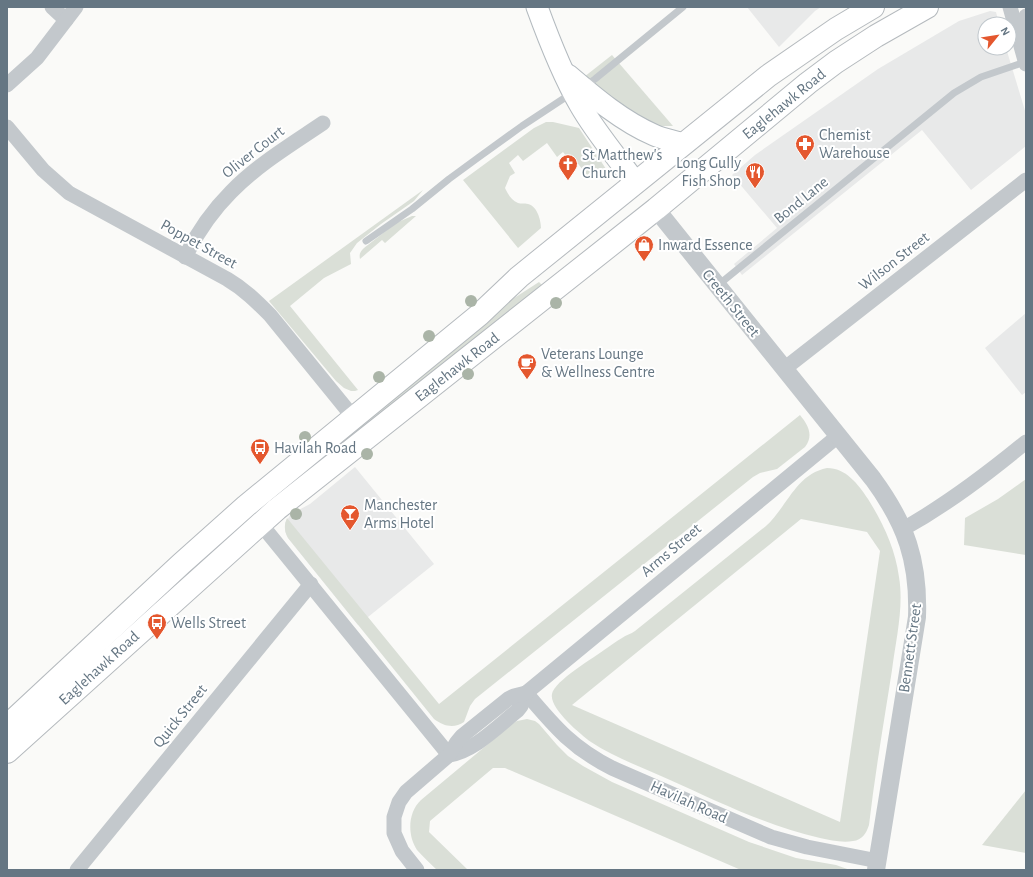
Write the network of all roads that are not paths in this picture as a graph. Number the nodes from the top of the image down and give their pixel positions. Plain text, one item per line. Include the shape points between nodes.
1 (52, 7) edge
2 (76, 7) edge
3 (537, 7) edge
4 (683, 7) edge
5 (873, 7) edge
6 (927, 7) edge
7 (1010, 7) edge
8 (1026, 16) edge
9 (66, 20) junction
10 (1019, 39) junction
11 (1026, 63) edge
12 (7, 85) edge
13 (578, 90) junction
14 (323, 123) dead end
15 (7, 127) edge
16 (683, 144) junction
17 (1026, 180) edge
18 (636, 182) junction
19 (656, 209) junction
20 (366, 240) dead end
21 (185, 256) junction
22 (717, 286) junction
23 (784, 369) junction
24 (353, 417) junction
25 (838, 436) junction
26 (1026, 442) edge
27 (246, 506) junction
28 (260, 523) junction
29 (903, 529) junction
30 (311, 584) junction
31 (526, 693) junction
32 (16, 721) edge
33 (7, 752) edge
34 (449, 755) junction
35 (877, 865) edge
36 (77, 870) edge
37 (417, 870) edge

1 - 9 street
2 - 9 street
3 - 13 main road via 562,70
4 - 13 lane
5 - 16 main road, Eaglehawk Road via 787,62
6 - 19 main road, Eaglehawk Road via 836,62
7 - 10 street
8 - 10 street
9 - 12 street via 37,58
10 - 11 street
11 - 22 lane, Bond Lane via 981,77 954,93
13 - 16 main road via 655,136
13 - 18 main road, Creeth Street via 587,117
13 - 20 lane via 504,138 412,209
14 - 21 street, Oliver Court via 263,165 231,192 201,228
15 - 21 street, Poppet Street via 43,170 69,193
16 - 18 main road, Eaglehawk Road
17 - 23 street, Wilson Street
18 - 19 main road, Creeth Street
18 - 24 main road, Eaglehawk Road via 519,277 479,315
19 - 22 street, Creeth Street
19 - 28 main road, Eaglehawk Road
21 - 24 street, Poppet Street via 242,288 255,299
22 - 23 street, Creeth Street
23 - 25 street, Creeth Street
24 - 27 main road, Eaglehawk Road
25 - 29 street, Creeth Street via 882,492
25 - 31 street, Arms Street
26 - 29 street via 944,505
27 - 28 main road
27 - 32 main road, Eaglehawk Road via 181,564
28 - 30 street
28 - 32 main road, Eaglehawk Road
29 - 35 street, Bennett Street via 916,578 917,617
30 - 34 street
30 - 36 street, Quick Street
31 - 34 street, Arms Street via 517,711 464,752
31 - 35 street, Havilah Road via 574,745 612,768 771,837
32 - 33 main road, Eaglehawk Road
34 - 37 street, Arms Street via 406,792 394,817 394,833 398,845

